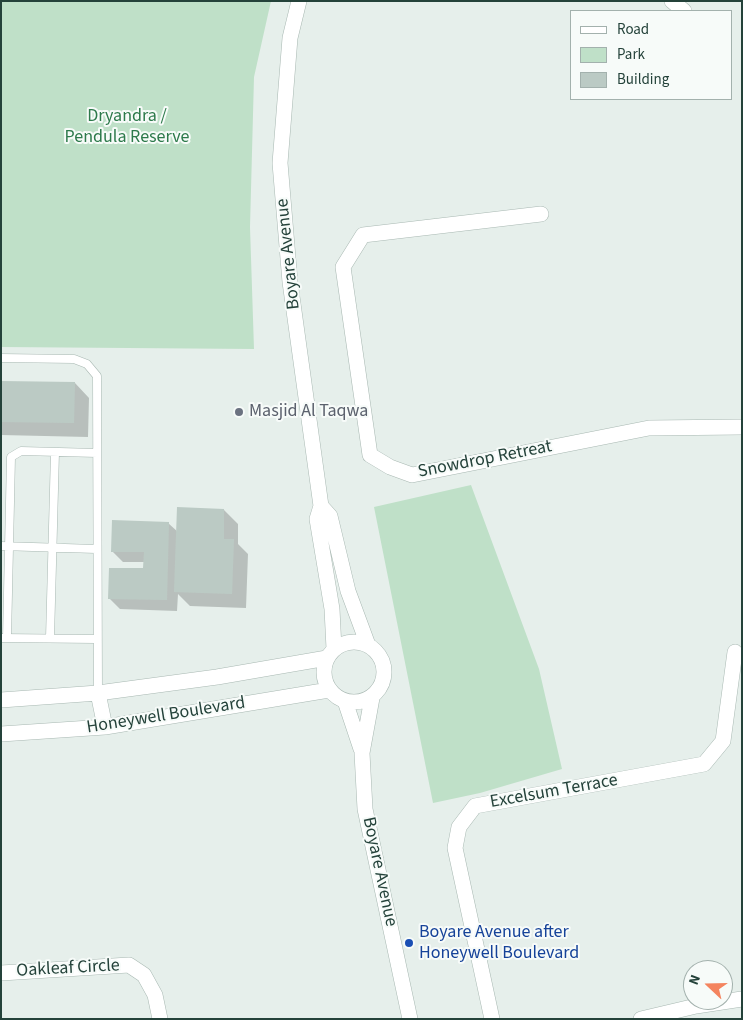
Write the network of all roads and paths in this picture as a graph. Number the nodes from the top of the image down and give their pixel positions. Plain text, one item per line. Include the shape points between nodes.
1 (299, 1) edge
2 (672, 1) edge
3 (683, 10) edge
4 (541, 214) dead end
5 (1, 358) edge
6 (742, 427) edge
7 (55, 452) junction
8 (97, 453) junction
9 (5, 503) edge
10 (322, 506) junction
11 (5, 546) edge
12 (52, 548) junction
13 (96, 549) junction
14 (4, 593) edge
15 (4, 638) edge
16 (50, 638) junction
17 (96, 639) junction
18 (368, 645) junction
19 (735, 652) dead end
20 (330, 653) junction
21 (329, 690) junction
22 (98, 693) junction
23 (372, 698) junction
24 (1, 700) edge
25 (345, 701) junction
26 (105, 727) junction
27 (1, 734) edge
28 (362, 753) junction
29 (1, 973) edge
30 (742, 999) edge
31 (160, 1019) edge
32 (410, 1019) edge
33 (492, 1019) edge
34 (641, 1019) edge

1 - 10 street, Boyare Avenue via 290,38 280,163 290,282
2 - 3 street
4 - 6 street, Snowdrop Retreat via 362,235 354,246 343,266 370,455 412,475 649,428
5 - 8 lane via 74,359 87,364 97,376
7 - 8 lane
7 - 9 lane via 21,451 14,454
7 - 12 lane
8 - 13 lane
9 - 11 lane
10 - 18 street, Boyare Avenue via 330,516 348,591
10 - 20 street, Boyare Avenue via 317,519 332,610
11 - 12 lane
11 - 14 lane
12 - 13 lane
12 - 16 lane
13 - 17 lane
14 - 15 lane
15 - 16 lane
16 - 17 lane
17 - 22 lane
18 - 20 street via 346,642
18 - 23 street via 383,662 384,672
19 - 33 street, Excelsum Terrace via 723,741 704,764 475,806 459,827 455,848
20 - 21 street via 324,665
20 - 22 street, Honeywell Boulevard via 217,677
21 - 25 street
21 - 26 street, Honeywell Boulevard
22 - 24 street, Honeywell Boulevard
22 - 26 street
23 - 25 street via 359,703
23 - 28 street, Boyare Avenue
25 - 28 street, Boyare Avenue
26 - 27 street, Honeywell Boulevard
28 - 32 street, Boyare Avenue via 365,809
29 - 31 street, Oakleaf Circle via 129,965 144,975 155,995
30 - 34 street

